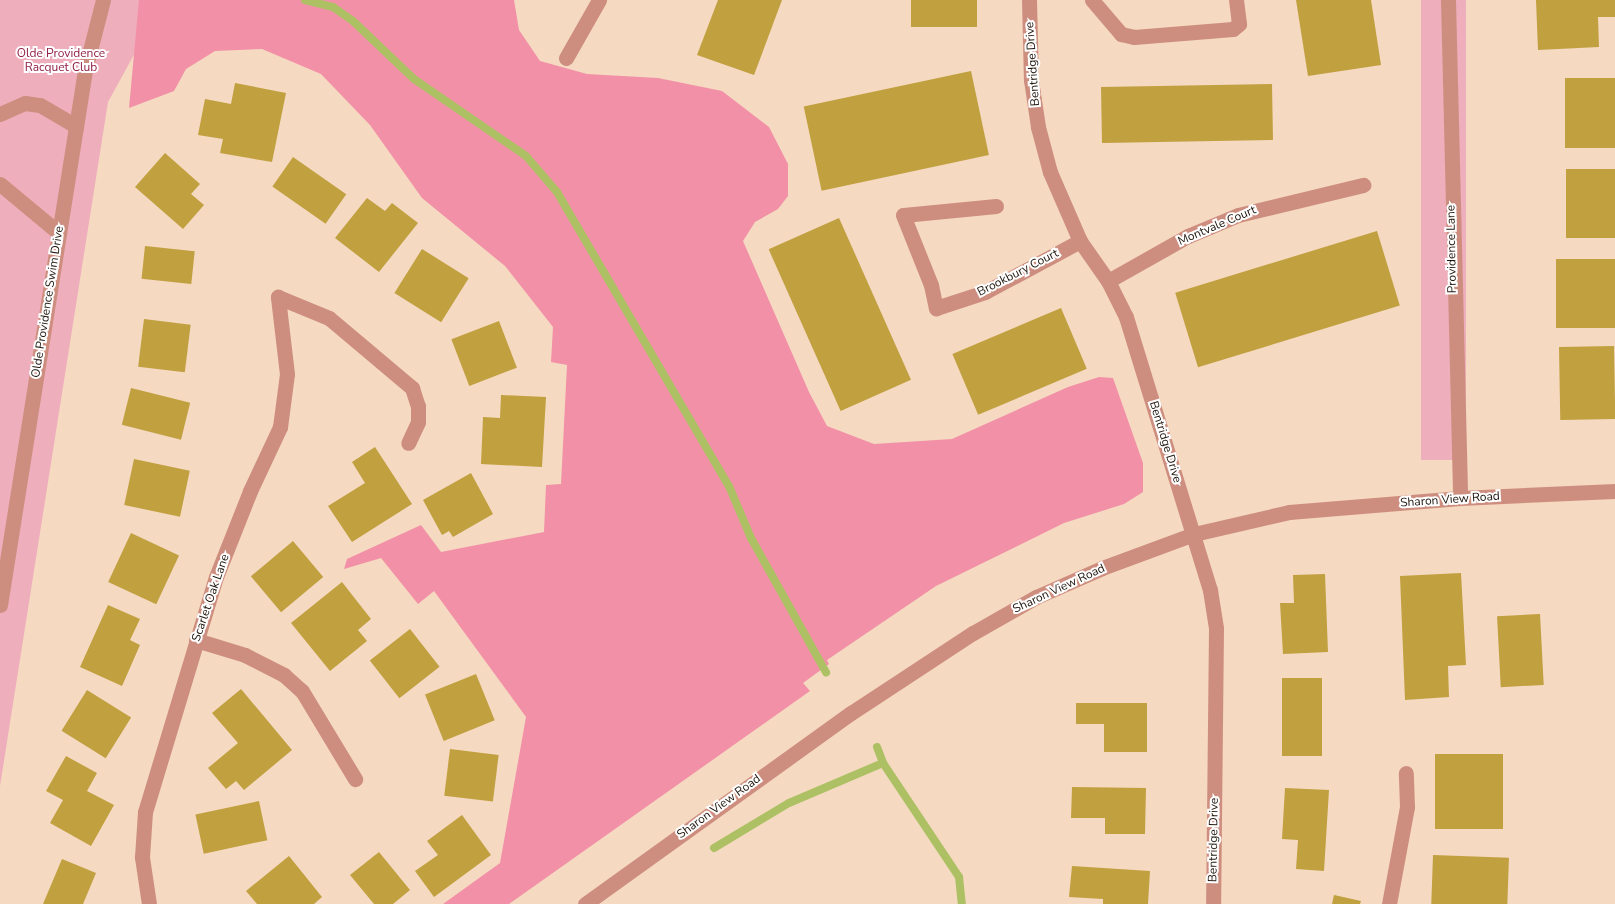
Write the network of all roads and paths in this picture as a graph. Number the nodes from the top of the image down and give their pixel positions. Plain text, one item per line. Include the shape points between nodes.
1 (103, 0) edge
2 (599, 0) edge
3 (1029, 0) edge
4 (1092, 0) edge
5 (1236, 0) edge
6 (1448, 0) edge
7 (566, 58) dead end
8 (0, 114) edge
9 (76, 126) junction
10 (0, 184) edge
11 (1363, 184) dead end
12 (996, 206) dead end
13 (59, 233) junction
14 (1080, 241) junction
15 (1108, 281) junction
16 (408, 443) dead end
17 (1615, 492) edge
18 (1460, 498) junction
19 (1194, 534) junction
20 (0, 605) edge
21 (196, 640) junction
22 (1406, 773) dead end
23 (355, 779) dead end
24 (149, 904) edge
25 (585, 904) edge
26 (1213, 904) edge
27 (1389, 904) edge

1 - 9 street, Olde Providence Swim Drive via 85,70
2 - 7 street
3 - 14 street, Bentridge Drive via 1032,80 1038,127 1050,172
4 - 5 street via 1121,34 1134,36 1232,29 1239,24
6 - 18 street, Providence Lane
8 - 9 street via 25,103 40,105
9 - 13 street, Olde Providence Swim Drive
10 - 13 street
11 - 15 street, Montvale Court via 1238,215 1188,236
12 - 14 street, Brookbury Court via 903,215 928,276 936,308 985,292
13 - 20 street, Olde Providence Swim Drive
14 - 15 street, Bentridge Drive
15 - 19 street, Bentridge Drive via 1126,317
16 - 21 street, Scarlet Oak Lane via 418,422 418,406 412,388 329,318 278,297 287,374 280,427 216,577
17 - 18 street, Sharon View Road
18 - 19 street, Sharon View Road via 1289,512
19 - 25 street, Sharon View Road via 1036,597 974,633 851,713
19 - 26 street, Bentridge Drive via 1210,590 1216,629
21 - 23 street via 245,655 284,675 302,691
21 - 24 street, Scarlet Oak Lane via 145,812 142,857
22 - 27 street via 1406,807

